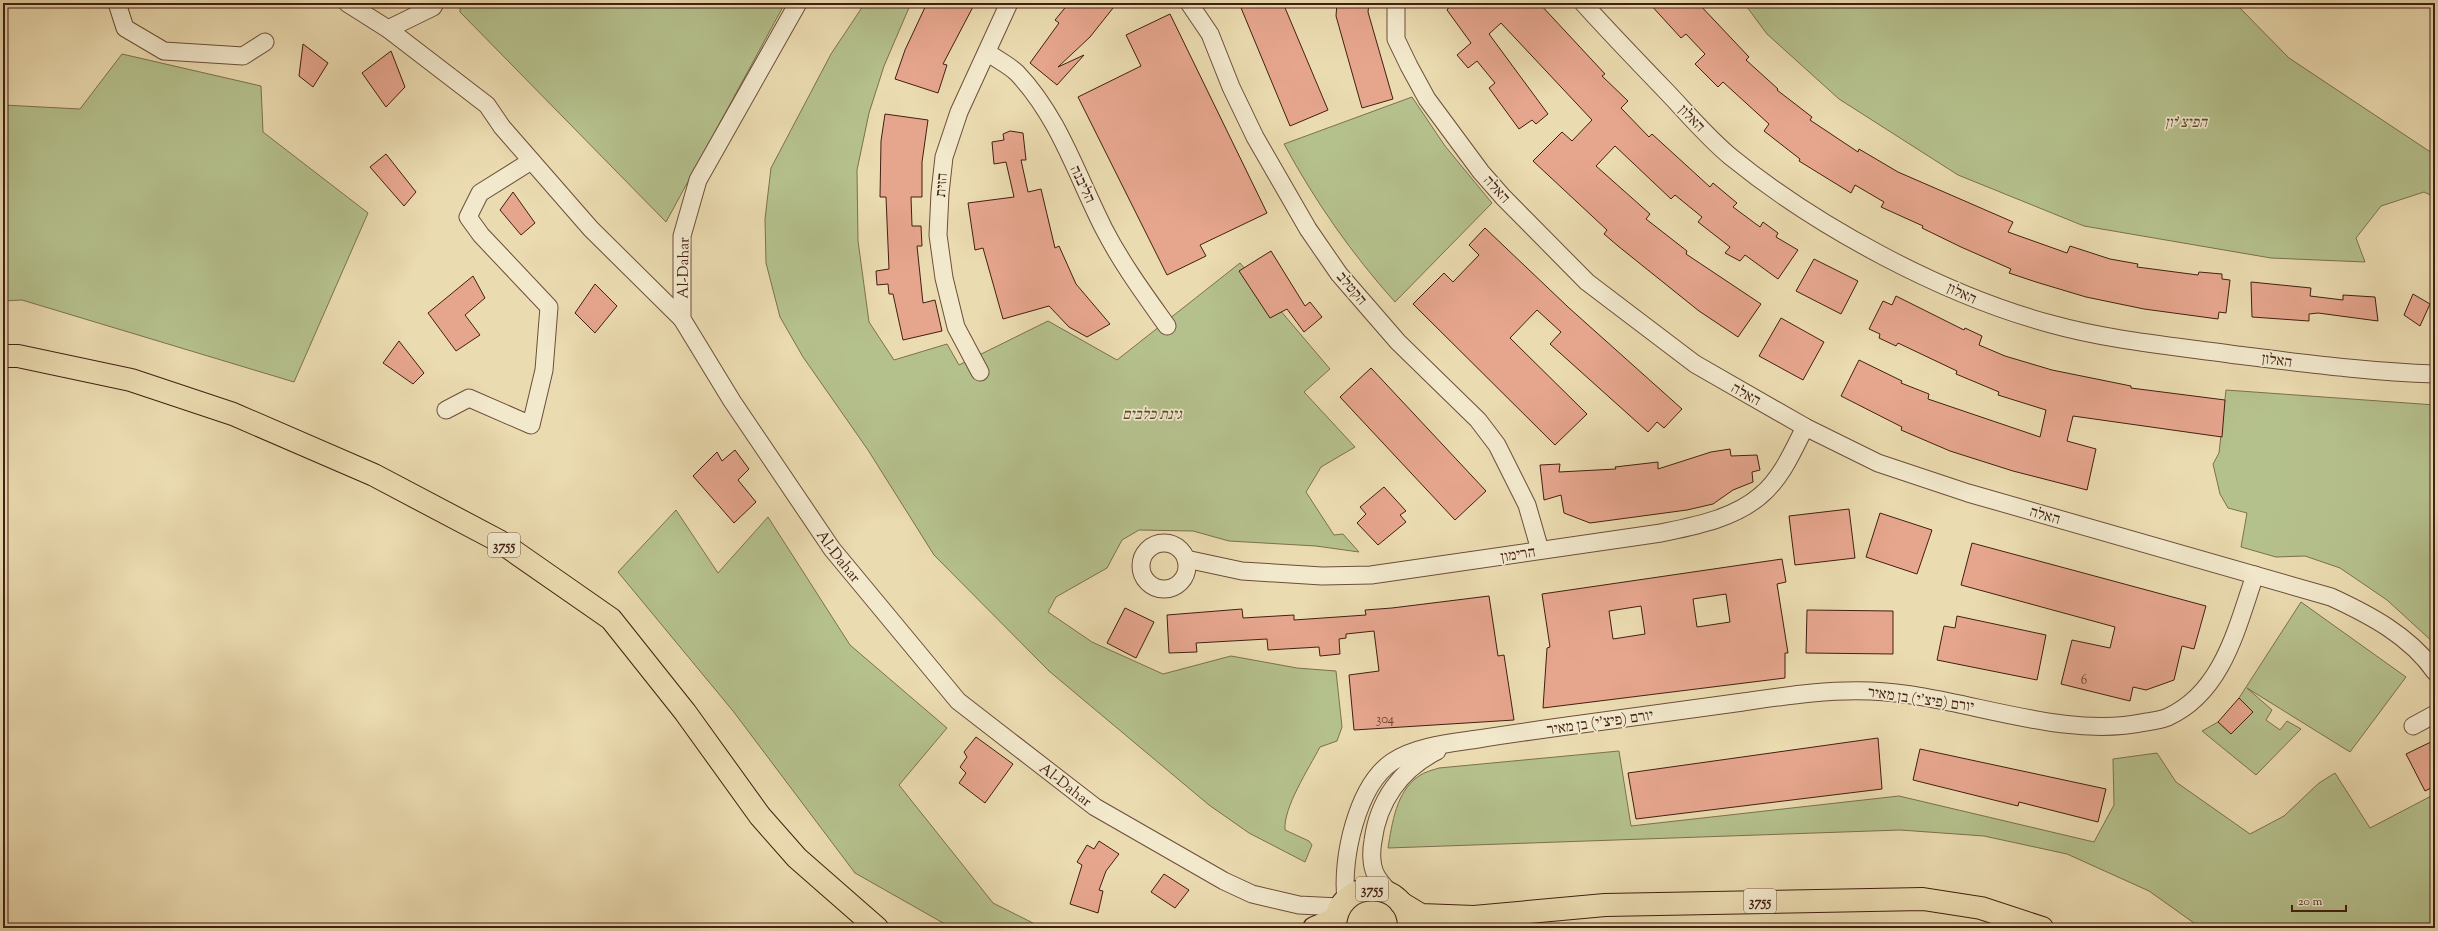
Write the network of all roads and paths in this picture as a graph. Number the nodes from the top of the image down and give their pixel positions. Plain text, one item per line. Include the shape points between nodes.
1 (117, 3) edge
2 (347, 3) edge
3 (435, 3) edge
4 (798, 3) edge
5 (1009, 3) edge
6 (1189, 3) edge
7 (1396, 3) edge
8 (1583, 3) edge
9 (388, 29) junction
10 (265, 42) dead end
11 (987, 52) junction
12 (531, 161) junction
13 (682, 319) junction
14 (1168, 326) dead end
15 (3, 356) edge
16 (980, 372) dead end
17 (2435, 374) edge
18 (446, 410) dead end
19 (1805, 427) junction
20 (1540, 550) junction
21 (1186, 559) dead end
22 (2255, 575) junction
23 (2435, 672) edge
24 (2435, 714) edge
25 (2413, 726) dead end
26 (1454, 743) junction
27 (1395, 898) junction
28 (1339, 913) edge
29 (1474, 917) junction
30 (877, 928) edge
31 (1314, 928) edge
32 (1409, 928) edge
33 (1422, 928) edge
34 (2042, 928) edge

1 - 10 street via 125,28 164,51 243,56
2 - 9 street
3 - 9 street
4 - 13 street, Al-Dahar via 698,180 682,236
5 - 11 street, הזית
6 - 20 street, הקטלב via 1210,34 1255,137 1308,229 1339,274 1398,342 1478,420 1497,445 1527,506
7 - 19 street, האלה via 1396,38 1408,66 1427,99 1503,197 1587,282 1695,364
8 - 17 street, האלון via 1704,131 1742,165 1790,201 1851,237 1980,302 2054,325 2105,336 2390,373
9 - 12 street via 487,105
11 - 14 street, הליבנה via 1016,72 1039,101 1079,172 1104,229 1128,270
11 - 16 street, הזית via 959,112 944,157 938,235 944,278 956,327
12 - 13 street via 591,229
12 - 18 street via 480,193 468,217 481,235 549,307 544,370 531,425 469,398
13 - 28 street, Al-Dahar via 732,401 832,549 958,701 1095,806 1224,881 1252,894
15 - 30 main road, 3755 via 18,356 131,380 233,414 374,475 499,541 611,619 685,712 760,816 797,858
19 - 20 street, הרימון via 1787,463 1761,496 1733,513 1661,534
19 - 22 street, האלה via 1878,463 1968,493
20 - 21 street, הרימון via 1364,575 1322,576 1242,571
22 - 23 street, האלה via 2331,597 2376,619 2422,654
22 - 26 street, יורם (פיצ'י) בן מאיר via 2236,632 2220,666 2199,697 2167,718 2127,726 2077,726 1902,694 1841,691
24 - 25 street
26 - 27 street, יורם (פיצ'י) בן מאיר via 1407,772 1393,786 1382,804 1374,827 1372,850 1375,874
26 - 28 street, יורם (פיצ'י) בן מאיר via 1408,754 1392,762 1379,774 1367,792 1355,823
27 - 28 main road, 3755 via 1367,889
27 - 29 main road, 3755 via 1421,915
27 - 32 main road, 3755 via 1408,918
28 - 31 main road, 3755
29 - 33 main road, 3755
29 - 34 main road, 3755 via 1606,905 1923,899 1981,908

